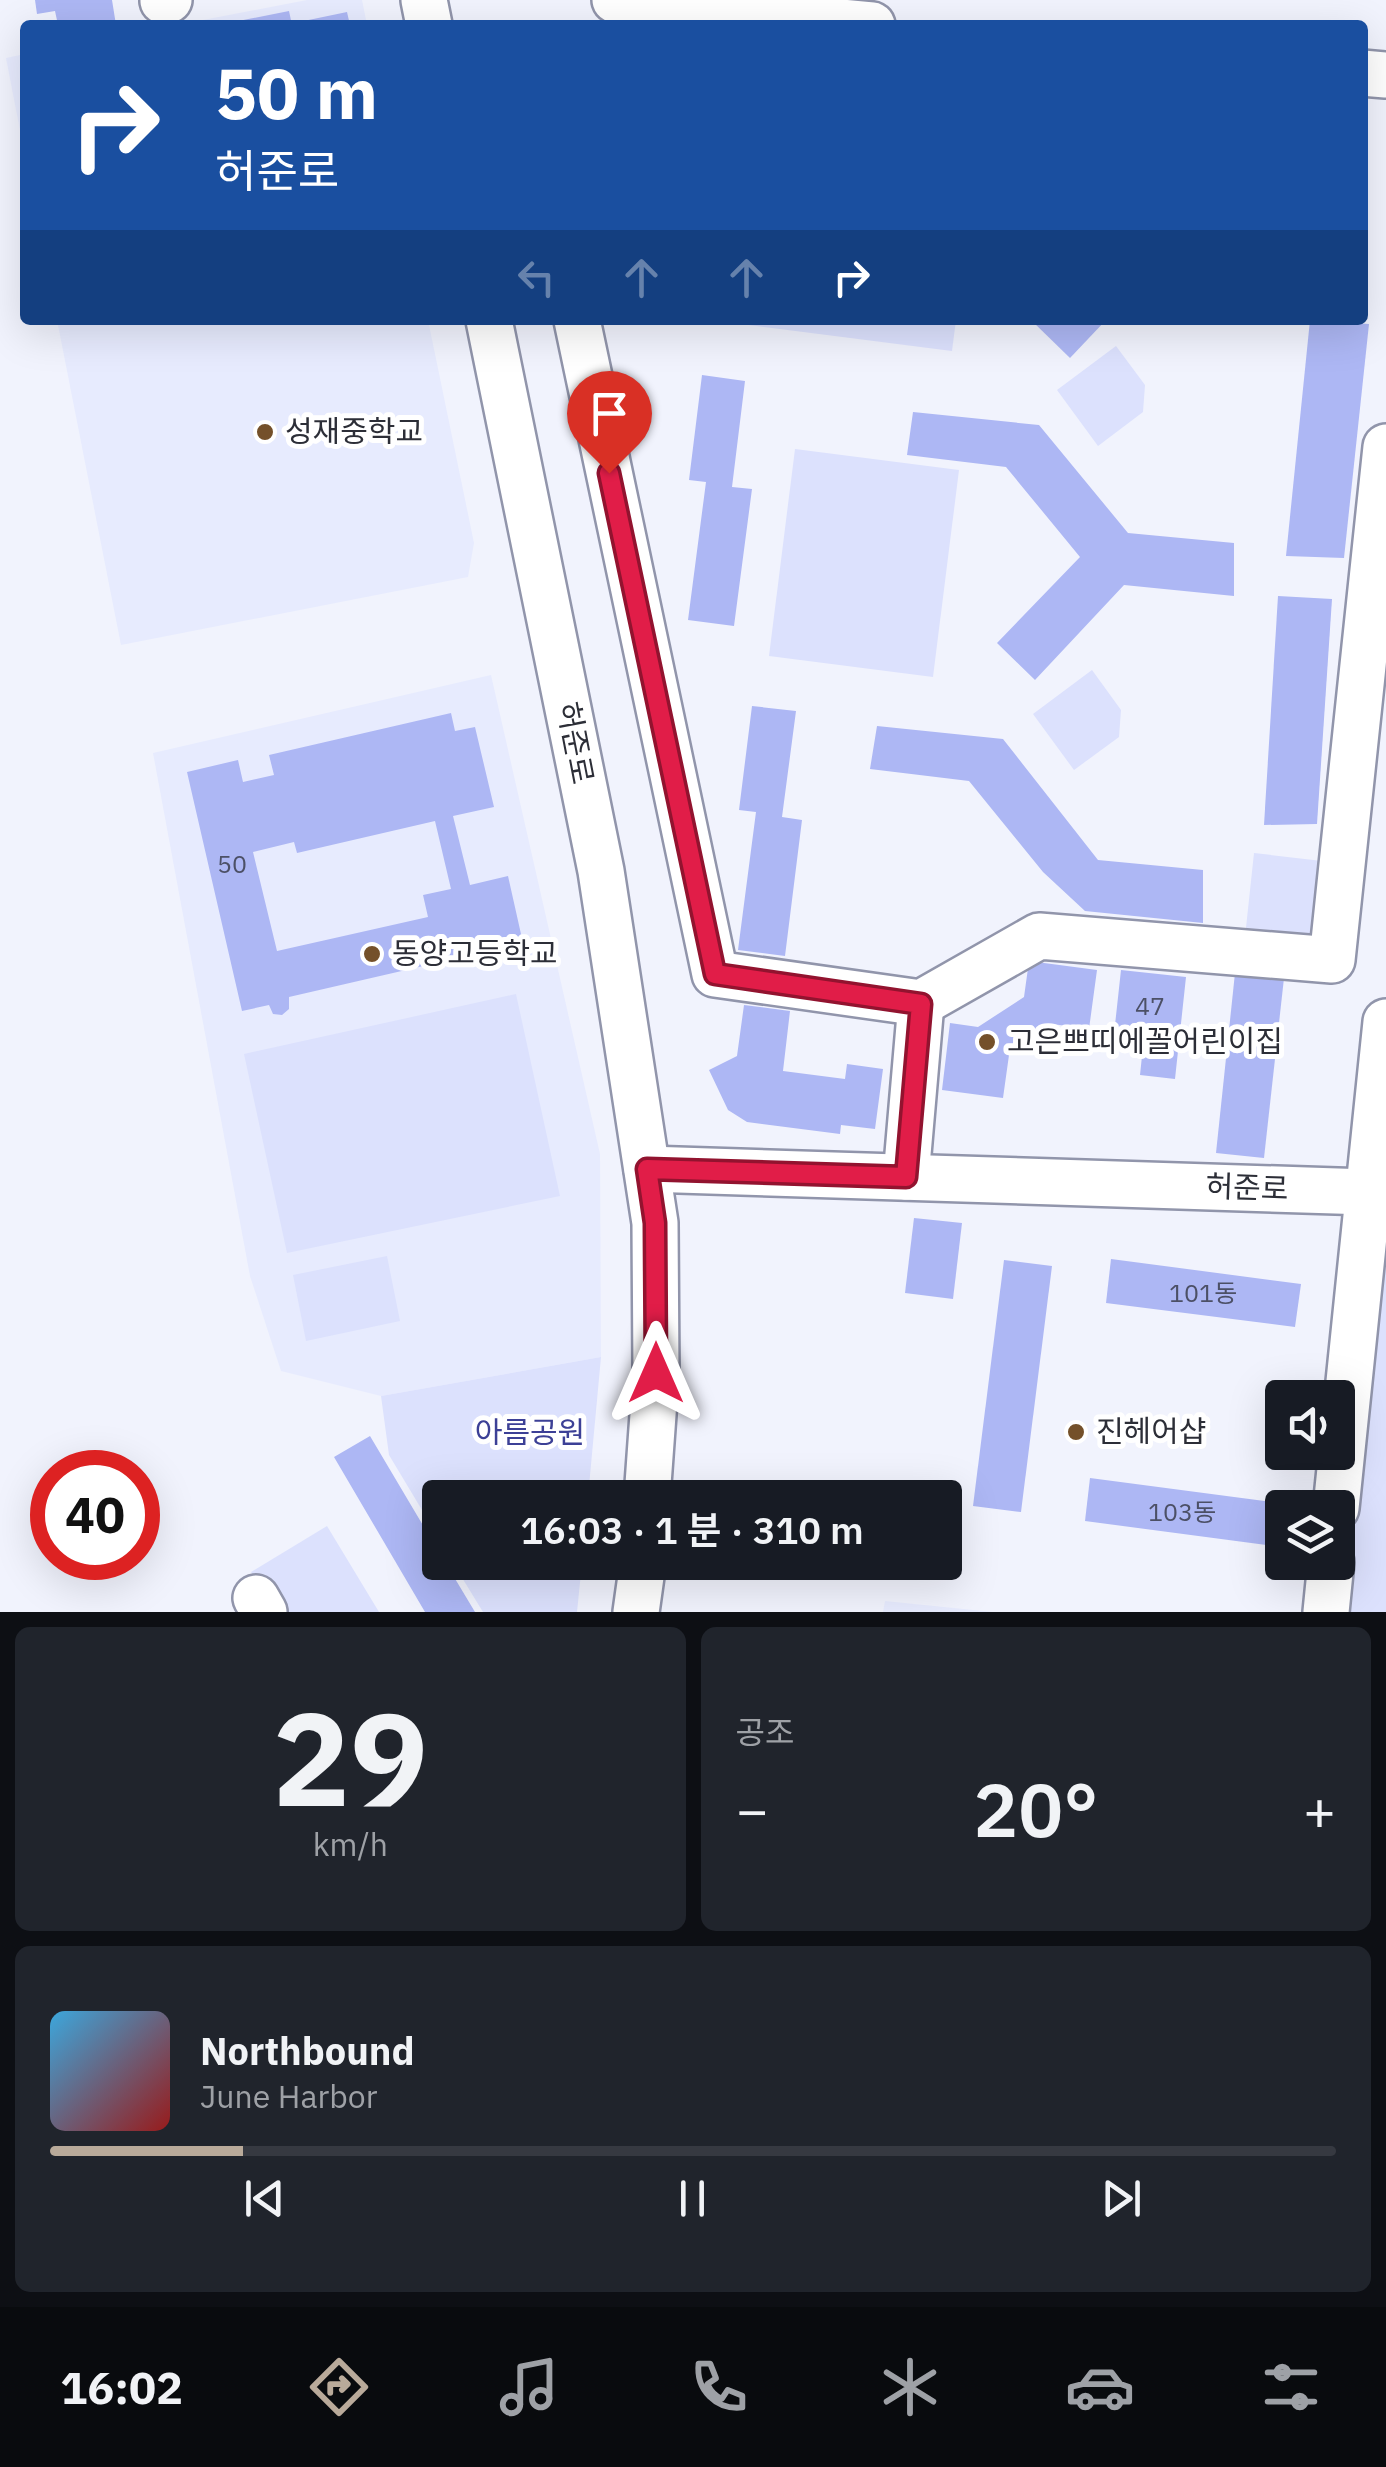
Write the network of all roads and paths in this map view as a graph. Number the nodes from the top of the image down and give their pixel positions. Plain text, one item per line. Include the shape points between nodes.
1 (615, 0) edge
2 (821, 20) edge
3 (490, 325) edge
4 (578, 325) edge
5 (1386, 447) edge
6 (921, 1004) junction
7 (1386, 1022) edge
8 (647, 1169) junction
9 (906, 1177) junction
10 (1368, 1192) junction
11 (649, 1480) edge
12 (1338, 1490) edge
13 (640, 1580) edge
14 (1329, 1580) edge
15 (636, 1612) edge
16 (1326, 1612) edge

1 - 2 street
3 - 8 street, 허준로 via 601,871
4 - 6 street via 715,974
5 - 6 street via 1332,960 1039,936
6 - 9 street
7 - 10 street
8 - 9 street, 허준로
8 - 11 street, 허준로 via 655,1223 656,1338
9 - 10 street, 허준로
10 - 12 street
13 - 15 street
14 - 16 street

